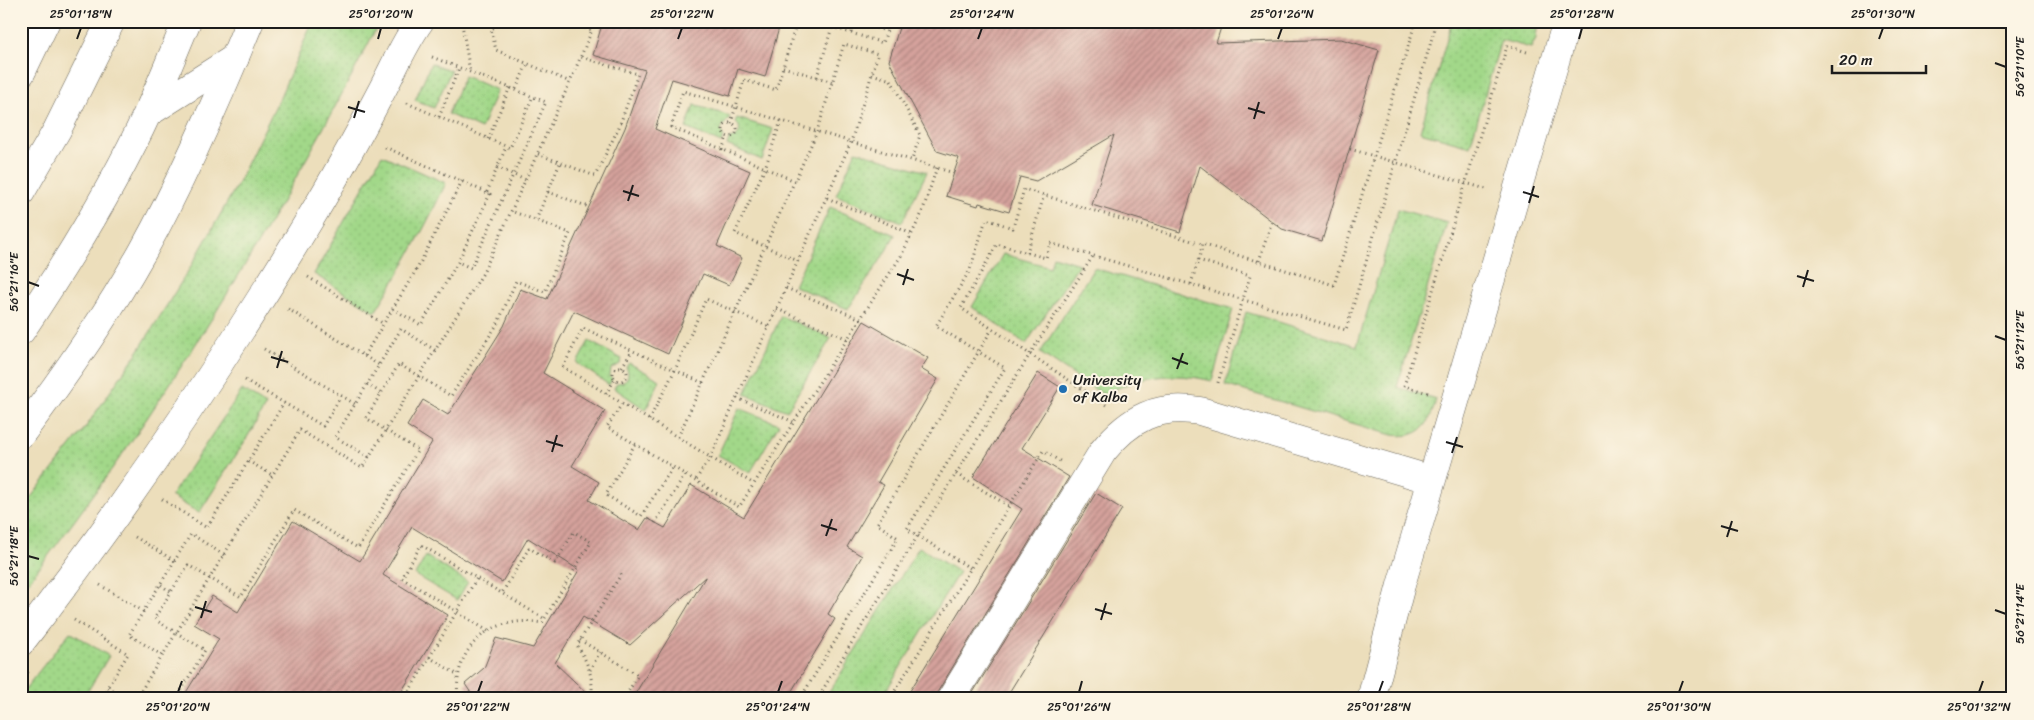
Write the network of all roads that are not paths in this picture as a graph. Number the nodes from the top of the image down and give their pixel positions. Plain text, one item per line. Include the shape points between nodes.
1 (46, 21) edge
2 (111, 21) edge
3 (187, 21) edge
4 (250, 21) edge
5 (1567, 21) edge
6 (420, 28) edge
7 (235, 58) junction
8 (21, 73) edge
9 (148, 112) junction
10 (21, 192) edge
11 (21, 331) edge
12 (21, 434) edge
13 (1432, 480) junction
14 (21, 642) edge
15 (951, 699) edge
16 (1371, 699) edge

1 - 8 main road
2 - 10 main road via 57,130
3 - 9 main road
4 - 7 main road
5 - 13 main road
6 - 14 main road via 312,216 213,375 129,498
7 - 9 main road
7 - 12 main road via 180,180 142,252 56,389
9 - 11 main road via 95,213
13 - 15 main road via 1200,411 1168,409 1138,419 1125,427 1104,451
13 - 16 main road

